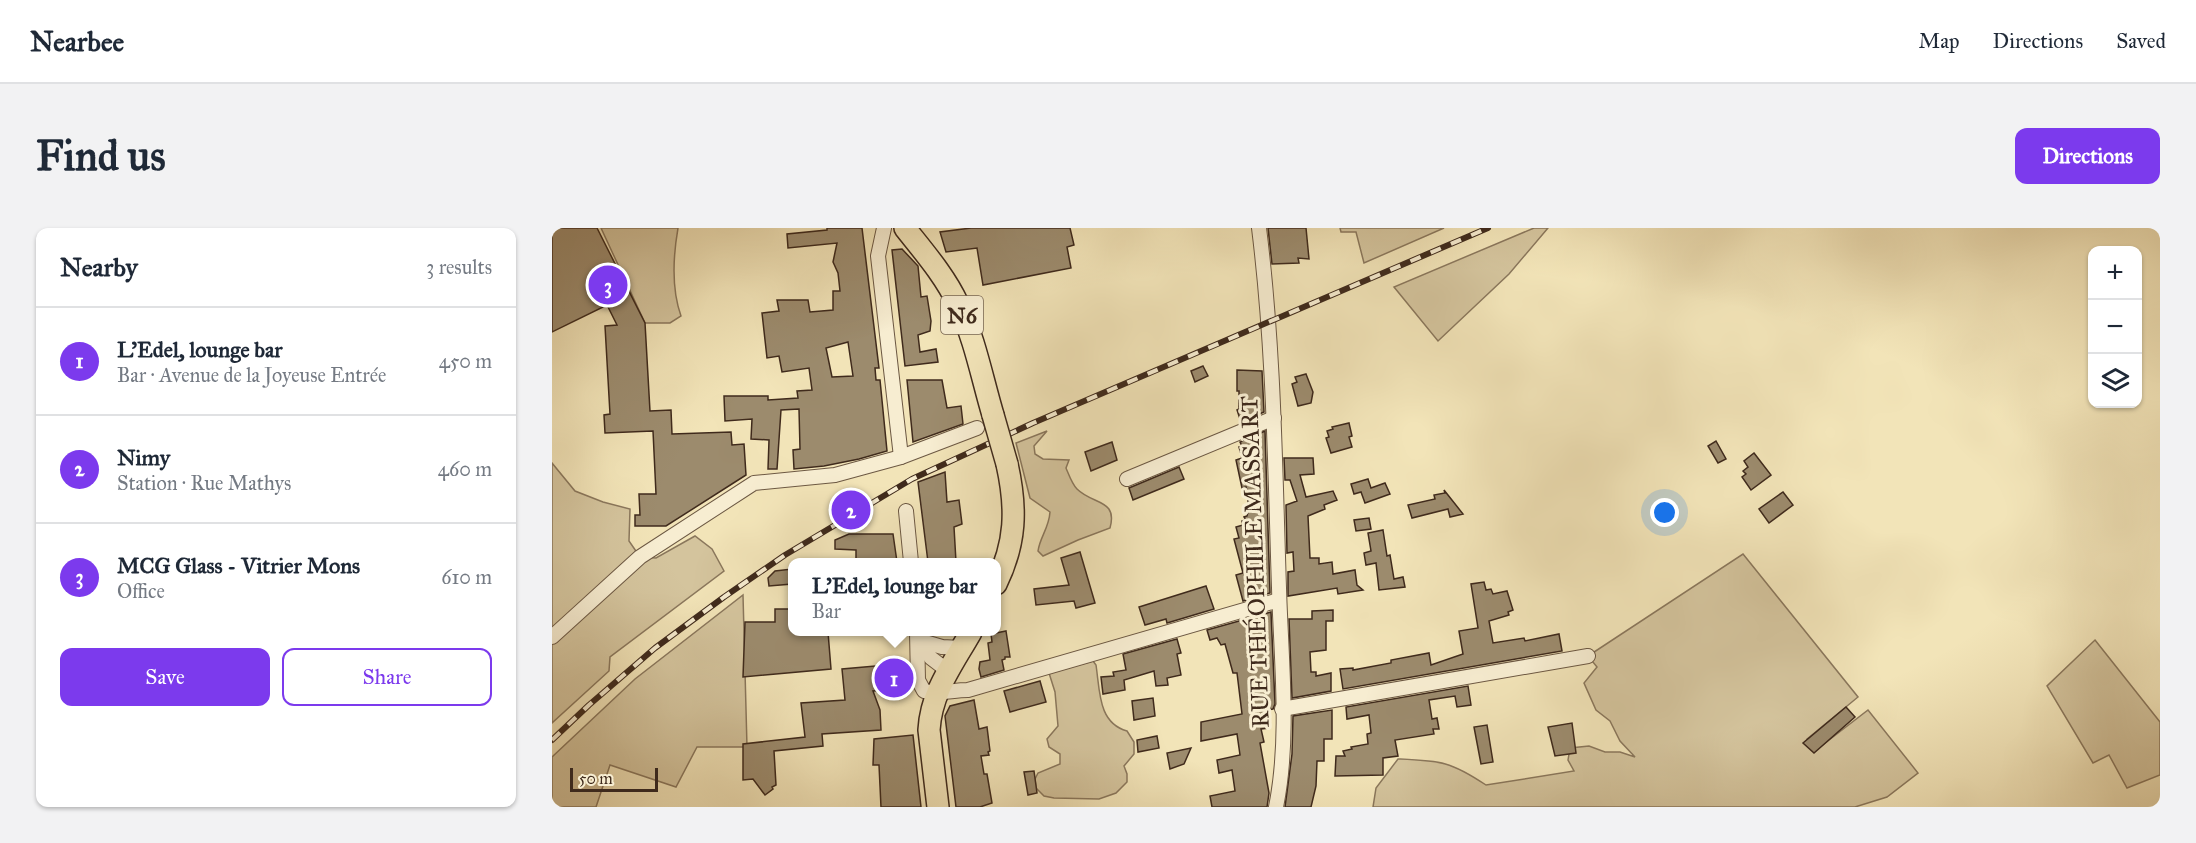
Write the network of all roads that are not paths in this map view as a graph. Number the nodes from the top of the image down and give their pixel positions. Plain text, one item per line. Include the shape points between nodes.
1 (884, 228) edge
2 (904, 228) edge
3 (1259, 228) edge
4 (1274, 418) junction
5 (985, 422) junction
6 (901, 457) junction
7 (1126, 479) dead end
8 (906, 511) dead end
9 (911, 558) edge
10 (1001, 572) edge
11 (1279, 600) junction
12 (917, 636) edge
13 (552, 637) edge
14 (966, 640) edge
15 (1588, 656) dead end
16 (948, 671) junction
17 (936, 694) junction
18 (1282, 709) junction
19 (938, 807) edge
20 (1276, 807) edge

1 - 6 street via 878,256
2 - 5 main road, N6 via 937,268 958,305 976,354
3 - 4 street, RUE THÉOPHILE MASSART via 1269,315
4 - 7 street
4 - 11 street, RUE THÉOPHILE MASSART
5 - 6 street
5 - 10 main road, N6, bridge via 1007,464 1012,486 1014,523
6 - 13 street via 835,475 754,483 643,555
8 - 9 street
11 - 17 street via 968,690
11 - 18 street, RUE THÉOPHILE MASSART
12 - 14 street via 942,647
12 - 16 street via 931,658
12 - 17 street via 918,680 924,691
14 - 16 main road
15 - 18 street
16 - 17 main road
17 - 19 main road via 929,730
18 - 20 street, RUE THÉOPHILE MASSART via 1283,754

